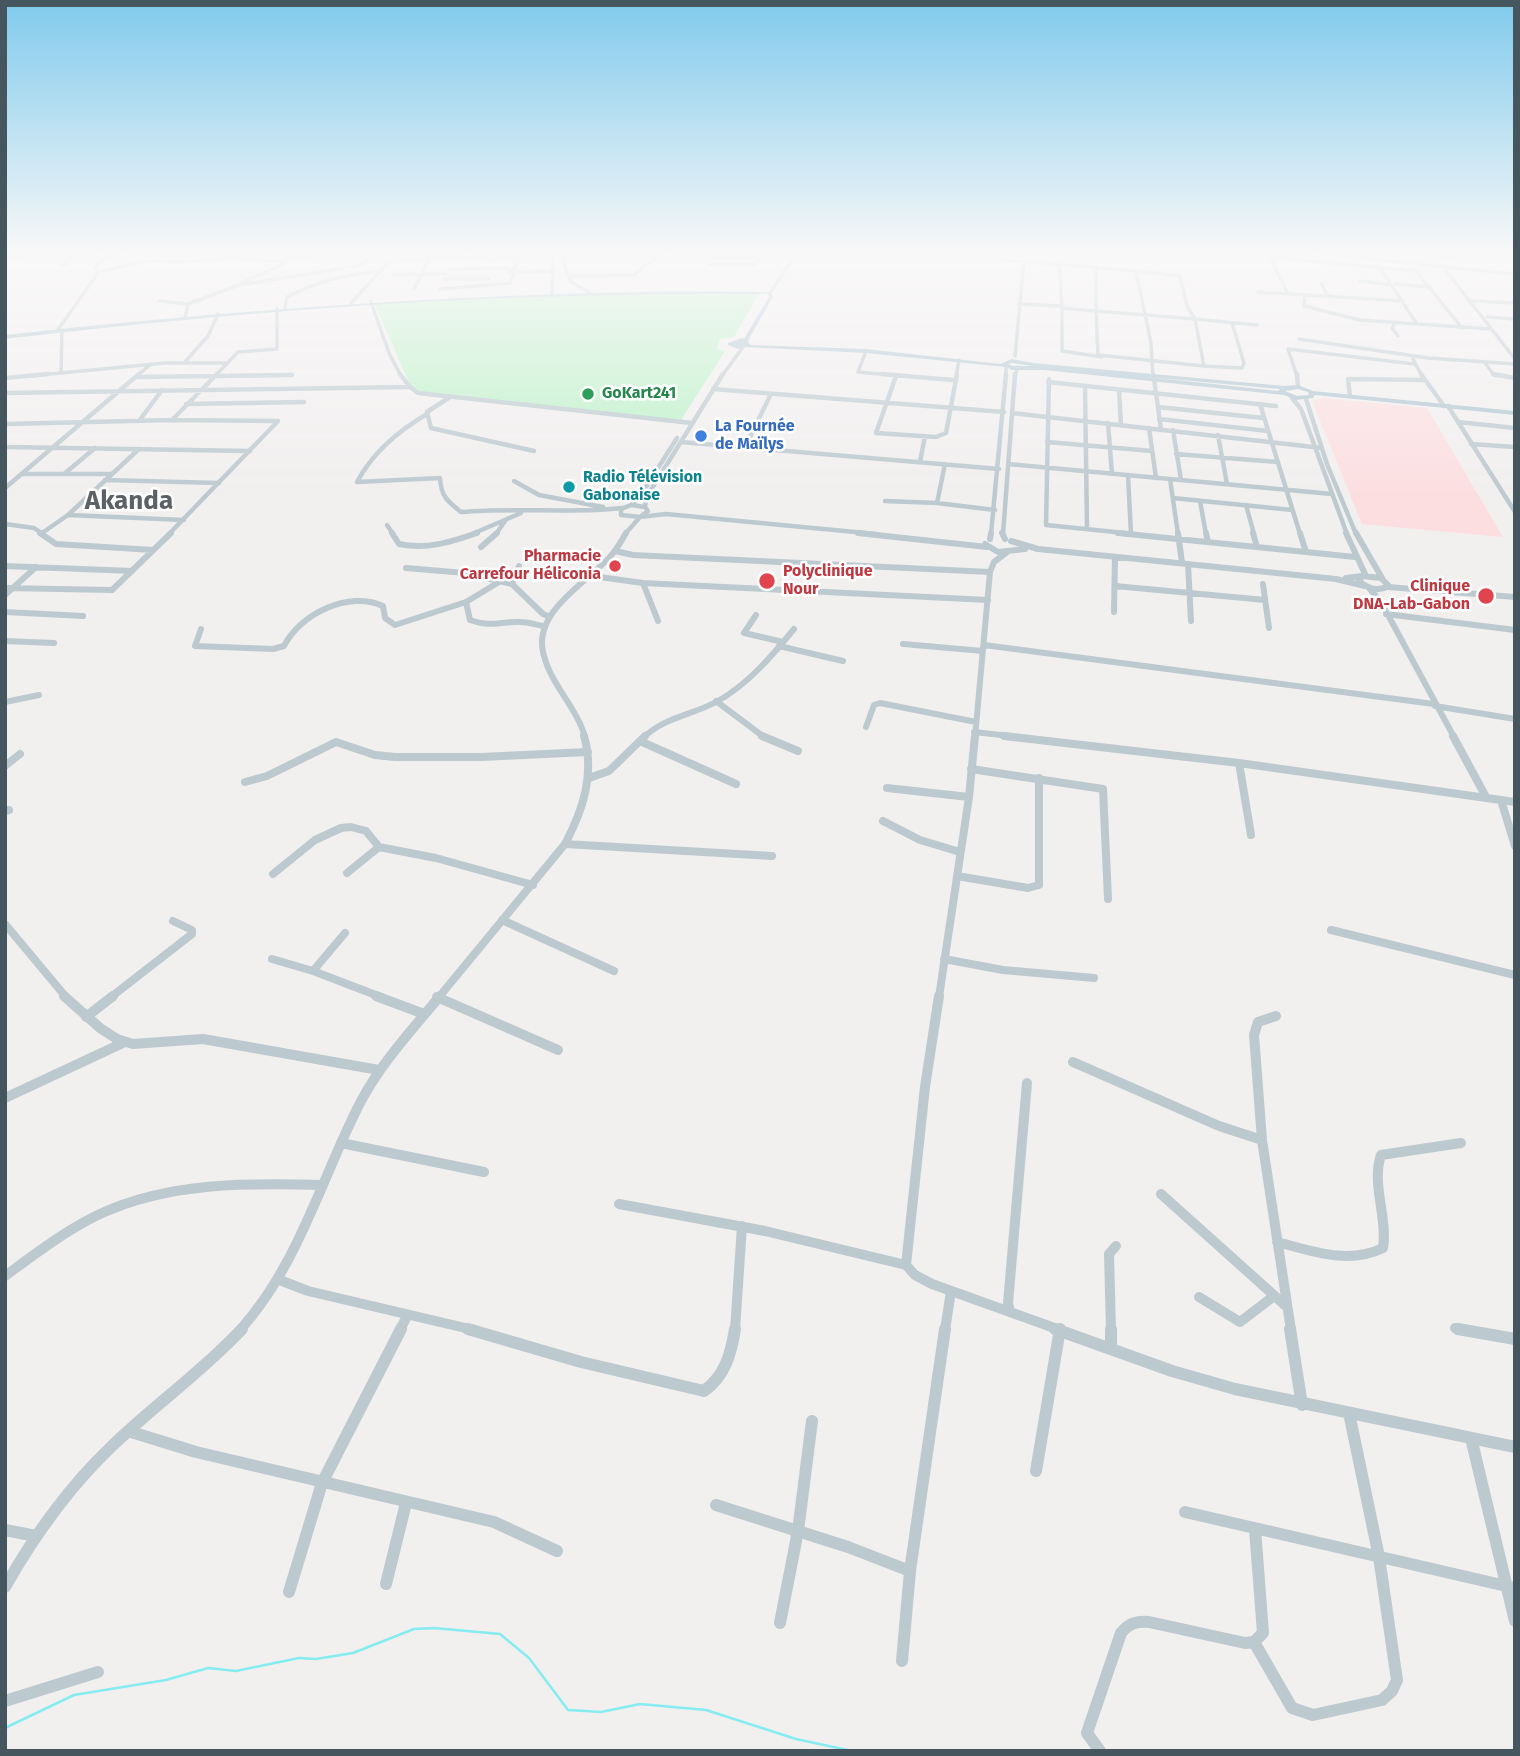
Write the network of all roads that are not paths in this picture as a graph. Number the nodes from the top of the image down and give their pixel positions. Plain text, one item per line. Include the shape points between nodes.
1 (37, 333) edge
2 (60, 333) edge
3 (209, 333) edge
4 (276, 333) edge
5 (381, 333) edge
6 (745, 333) edge
7 (749, 333) edge
8 (1019, 333) edge
9 (1062, 333) edge
10 (1097, 333) edge
11 (1149, 333) edge
12 (1198, 333) edge
13 (1235, 333) edge
14 (1396, 333) edge
15 (1494, 333) edge
16 (1500, 333) edge
17 (1398, 336) dead end
18 (5, 337) edge
19 (1299, 340) dead end
20 (734, 343) junction
21 (746, 344) junction
22 (866, 351) junction
23 (1515, 351) edge
24 (1414, 356) junction
25 (1105, 358) junction
26 (1515, 359) edge
27 (959, 360) junction
28 (1153, 361) junction
29 (184, 363) junction
30 (225, 363) junction
31 (1018, 363) junction
32 (1485, 363) junction
33 (151, 364) junction
34 (1006, 364) junction
35 (1414, 364) junction
36 (1515, 365) edge
37 (1204, 366) junction
38 (61, 373) junction
39 (292, 375) dead end
40 (214, 376) junction
41 (895, 376) junction
42 (137, 377) junction
43 (5, 378) edge
44 (1154, 378) junction
45 (1515, 378) edge
46 (953, 380) junction
47 (1425, 380) junction
48 (1084, 386) junction
49 (408, 387) junction
50 (1298, 387) junction
51 (713, 389) junction
52 (162, 390) junction
53 (200, 390) junction
54 (1119, 390) junction
55 (120, 391) junction
56 (1283, 391) junction
57 (5, 393) edge
58 (771, 394) junction
59 (1158, 394) junction
60 (1310, 396) junction
61 (1350, 396) junction
62 (450, 397) junction
63 (1292, 398) junction
64 (304, 402) dead end
65 (885, 403) junction
66 (186, 404) junction
67 (1260, 404) junction
68 (1276, 406) dead end
69 (1158, 407) junction
70 (1447, 407) junction
71 (950, 408) junction
72 (1004, 412) junction
73 (1012, 413) junction
74 (427, 414) junction
75 (1515, 414) edge
76 (1048, 417) junction
77 (1263, 418) junction
78 (172, 419) junction
79 (1159, 419) junction
80 (139, 421) junction
81 (1084, 421) junction
82 (1458, 422) junction
83 (79, 423) junction
84 (689, 423) junction
85 (1108, 423) junction
86 (5, 424) edge
87 (1121, 425) junction
88 (1149, 428) junction
89 (1515, 428) edge
90 (1161, 429) junction
91 (1173, 430) junction
92 (1268, 431) junction
93 (1218, 435) junction
94 (925, 436) junction
95 (681, 442) junction
96 (1047, 442) junction
97 (1271, 442) junction
98 (1471, 444) junction
99 (1085, 446) junction
100 (5, 447) edge
101 (745, 447) junction
102 (1315, 447) junction
103 (1515, 447) edge
104 (52, 448) junction
105 (95, 448) junction
106 (1110, 448) junction
107 (1322, 448) junction
108 (139, 449) junction
109 (250, 451) junction
110 (534, 452) dead end
111 (1152, 452) junction
112 (1176, 454) junction
113 (1222, 457) junction
114 (920, 462) junction
115 (1278, 462) junction
116 (944, 464) junction
117 (1008, 464) junction
118 (1046, 468) junction
119 (999, 469) junction
120 (1087, 471) junction
121 (22, 474) junction
122 (64, 474) junction
123 (111, 474) junction
124 (1112, 474) junction
125 (1128, 475) junction
126 (1156, 478) junction
127 (1170, 479) junction
128 (106, 480) junction
129 (1181, 480) junction
130 (514, 481) dead end
131 (219, 483) junction
132 (1227, 484) junction
133 (5, 488) edge
134 (1286, 489) junction
135 (1332, 494) junction
136 (1173, 498) junction
137 (885, 501) dead end
138 (1200, 501) junction
139 (937, 503) junction
140 (631, 505) junction
141 (1246, 505) junction
142 (1513, 506) edge
143 (607, 508) junction
144 (646, 508) junction
145 (995, 510) junction
146 (1292, 510) junction
147 (523, 512) junction
148 (623, 512) junction
149 (1515, 512) edge
150 (666, 514) junction
151 (68, 515) junction
152 (642, 517) junction
153 (184, 520) junction
154 (506, 520) junction
155 (5, 524) edge
156 (387, 525) dead end
157 (1087, 529) junction
158 (629, 531) junction
159 (42, 533) junction
160 (1131, 534) junction
161 (1178, 538) junction
162 (989, 540) junction
163 (1008, 540) junction
164 (956, 542) junction
165 (1208, 542) junction
166 (481, 547) dead end
167 (1257, 547) junction
168 (989, 549) junction
169 (1038, 549) junction
170 (153, 550) junction
171 (615, 551) junction
172 (1008, 551) junction
173 (1306, 552) junction
174 (1115, 556) junction
175 (1355, 557) junction
176 (994, 562) junction
177 (1185, 564) junction
178 (519, 565) dead end
179 (5, 566) edge
180 (36, 567) junction
181 (406, 568) dead end
182 (132, 571) junction
183 (990, 572) junction
184 (592, 576) junction
185 (1364, 576) junction
186 (1336, 579) junction
187 (1383, 579) junction
188 (499, 582) junction
189 (643, 583) junction
190 (1263, 583) dead end
191 (512, 584) junction
192 (1115, 586) junction
193 (1367, 587) junction
194 (1414, 587) junction
195 (5, 588) edge
196 (13, 588) junction
197 (1387, 588) junction
198 (1190, 593) junction
199 (5, 595) edge
200 (1515, 597) edge
201 (988, 600) junction
202 (1265, 600) junction
203 (466, 602) junction
204 (1381, 602) junction
205 (5, 612) edge
206 (1114, 612) dead end
207 (1386, 614) junction
208 (756, 615) dead end
209 (83, 616) dead end
210 (658, 621) dead end
211 (1191, 621) dead end
212 (547, 622) junction
213 (1269, 628) dead end
214 (201, 629) dead end
215 (794, 629) dead end
216 (1515, 630) edge
217 (5, 641) edge
218 (54, 643) dead end
219 (781, 644) junction
220 (904, 644) dead end
221 (983, 648) junction
222 (843, 661) dead end
223 (39, 695) dead end
224 (716, 701) junction
225 (5, 702) edge
226 (1435, 705) junction
227 (1515, 719) edge
228 (866, 727) dead end
229 (975, 727) junction
230 (640, 741) junction
231 (798, 751) dead end
232 (588, 752) junction
233 (20, 754) dead end
234 (1239, 763) junction
235 (5, 766) edge
236 (971, 769) junction
237 (589, 778) junction
238 (1040, 778) junction
239 (245, 782) dead end
240 (736, 784) dead end
241 (887, 788) dead end
242 (969, 797) junction
243 (1486, 797) junction
244 (1501, 800) junction
245 (1515, 802) edge
246 (883, 821) dead end
247 (1251, 835) dead end
248 (565, 844) junction
249 (1515, 846) edge
250 (379, 847) junction
251 (961, 852) junction
252 (772, 856) dead end
253 (347, 873) dead end
254 (273, 874) dead end
255 (957, 876) junction
256 (533, 884) junction
257 (1108, 899) dead end
258 (502, 920) junction
259 (173, 921) dead end
260 (5, 924) edge
261 (1331, 930) dead end
262 (345, 933) dead end
263 (272, 959) dead end
264 (944, 959) junction
265 (313, 971) junction
266 (614, 971) dead end
267 (1515, 975) edge
268 (1094, 978) dead end
269 (437, 997) junction
270 (424, 1014) junction
271 (1276, 1016) dead end
272 (86, 1017) junction
273 (125, 1042) junction
274 (558, 1050) dead end
275 (1073, 1062) dead end
276 (379, 1069) junction
277 (1027, 1083) dead end
278 (5, 1098) edge
279 (1262, 1140) junction
280 (341, 1143) junction
281 (1461, 1143) dead end
282 (484, 1172) dead end
283 (322, 1185) junction
284 (1161, 1194) dead end
285 (620, 1204) dead end
286 (742, 1226) junction
287 (1277, 1242) junction
288 (1116, 1245) dead end
289 (906, 1265) junction
290 (5, 1276) edge
291 (277, 1279) junction
292 (951, 1291) junction
293 (1274, 1296) junction
294 (1199, 1297) dead end
295 (1287, 1307) junction
296 (1010, 1312) junction
297 (407, 1315) junction
298 (1455, 1328) dead end
299 (1060, 1329) junction
300 (1515, 1339) edge
301 (1111, 1348) junction
302 (1301, 1405) junction
303 (1349, 1413) junction
304 (812, 1421) dead end
305 (128, 1431) junction
306 (1471, 1438) junction
307 (1515, 1447) edge
308 (1036, 1471) dead end
309 (322, 1483) junction
310 (406, 1503) junction
311 (716, 1505) dead end
312 (1185, 1512) dead end
313 (5, 1530) edge
314 (1255, 1530) junction
315 (798, 1531) junction
316 (36, 1536) junction
317 (557, 1551) dead end
318 (1379, 1557) junction
319 (910, 1571) junction
320 (386, 1584) dead end
321 (5, 1587) edge
322 (1511, 1588) edge
323 (289, 1592) dead end
324 (1515, 1621) edge
325 (780, 1623) dead end
326 (1254, 1642) junction
327 (902, 1661) dead end
328 (98, 1672) dead end
329 (5, 1701) edge
330 (1100, 1751) edge

1 - 18 main road
2 - 38 street
3 - 29 street
4 - 30 street via 276,349 238,352
5 - 49 street
6 - 20 main road
7 - 21 main road
8 - 31 street
9 - 25 street via 1062,351
10 - 25 street via 1098,355
11 - 28 street
12 - 37 street
13 - 37 street via 1242,369
14 - 17 street
15 - 26 street
16 - 23 street
19 - 24 street
20 - 21 main road
20 - 84 street
21 - 22 main road
21 - 34 main road
21 - 51 street
22 - 27 main road
22 - 41 street via 858,372
24 - 32 street
24 - 35 street
25 - 28 street
27 - 34 main road
27 - 46 street
28 - 37 street
28 - 44 street
29 - 30 street
29 - 33 street
30 - 40 street
31 - 34 main road
31 - 44 main road
31 - 73 street
32 - 36 street
32 - 45 street via 1494,375
33 - 38 street
33 - 42 street
34 - 72 street
35 - 47 street
35 - 50 street via 1288,349
38 - 43 street
39 - 40 street
40 - 42 street
40 - 53 street
41 - 46 street
41 - 65 street
42 - 55 street
44 - 56 main road
44 - 59 street
46 - 71 street
47 - 61 street via 1348,379
47 - 70 street
48 - 54 street
48 - 76 street via 1049,381
48 - 81 street
49 - 53 street
49 - 62 street via 418,393
50 - 56 main road
50 - 60 main road
51 - 58 street
51 - 84 street
52 - 53 street
52 - 55 street
52 - 80 street
53 - 66 street
54 - 59 street
54 - 87 street
55 - 57 street
55 - 83 street
56 - 63 main road
58 - 65 street
58 - 101 street
59 - 67 street
59 - 69 street
60 - 61 main road
60 - 63 main road
60 - 70 main road
60 - 107 street
61 - 70 main road
62 - 74 street
62 - 84 street
63 - 102 street
64 - 66 street
65 - 71 street
65 - 94 street via 876,433
66 - 78 street
67 - 68 street
67 - 77 street
69 - 77 street
69 - 79 street
70 - 75 main road
70 - 82 street
71 - 72 street
71 - 94 street via 946,433
72 - 119 street
73 - 76 street
73 - 117 street
74 - 110 street via 435,430
74 - 147 street via 392,438 357,482 440,478 441,493 457,510
76 - 81 street
76 - 96 street
77 - 92 street
78 - 80 street
78 - 109 street via 278,421
79 - 90 street
79 - 92 street
80 - 83 street
81 - 85 street
81 - 99 street
82 - 89 street
82 - 98 street
83 - 86 street
83 - 104 street
84 - 95 street
84 - 140 street
85 - 87 street
85 - 106 street
87 - 88 street
88 - 90 street
88 - 111 street
90 - 91 street
91 - 93 street
91 - 112 street
92 - 97 street
93 - 97 street
93 - 113 street
94 - 114 street
95 - 101 street
95 - 144 street via 646,498
96 - 99 street
96 - 118 street
97 - 102 street
97 - 115 street
98 - 103 street
98 - 142 street
99 - 106 street
99 - 120 street
100 - 104 street
101 - 114 street
102 - 107 street
102 - 135 street
104 - 105 street
104 - 121 street
105 - 108 street
105 - 122 street
106 - 111 street
106 - 124 street
107 - 187 street via 1366,555
108 - 109 street
108 - 123 street
109 - 131 street
111 - 126 street
112 - 113 street
112 - 129 street
113 - 115 street
113 - 132 street
114 - 116 street
115 - 134 street
116 - 119 street
116 - 139 street
117 - 118 street
117 - 163 street via 1002,531
118 - 120 street
118 - 157 street via 1045,525
119 - 145 street
120 - 124 street
120 - 157 street
121 - 122 street
121 - 133 street
122 - 123 street
123 - 128 street
124 - 125 street
125 - 126 street
125 - 160 street
126 - 127 street
127 - 129 street
127 - 136 street
128 - 131 street
128 - 151 street
129 - 132 street
130 - 143 street via 539,495
131 - 153 street
132 - 134 street
134 - 135 street
134 - 146 street
135 - 175 street
136 - 138 street
136 - 161 street
137 - 139 street
138 - 141 street
138 - 165 street
139 - 145 street
140 - 144 street
140 - 148 street
141 - 146 street
141 - 167 street
142 - 149 street
143 - 147 street
143 - 148 street
144 - 150 street
144 - 152 street
145 - 162 street
146 - 173 street
147 - 154 street
148 - 152 street
148 - 158 street
150 - 152 street
150 - 164 street
151 - 153 street
151 - 159 street
152 - 158 street
153 - 170 street
154 - 156 street via 448,541 407,547 399,544
154 - 166 street
155 - 159 street via 21,524
157 - 160 street
158 - 171 street
159 - 170 street via 56,544
160 - 161 street
161 - 165 street
161 - 177 street
162 - 163 street
162 - 164 street
162 - 168 street via 985,544
163 - 169 street
163 - 172 street via 1014,547
164 - 168 street
165 - 167 street
167 - 173 street
168 - 172 street
168 - 176 street
169 - 172 street
169 - 174 street
170 - 182 street
171 - 183 street
171 - 184 street
172 - 176 street
173 - 175 street
174 - 177 street
174 - 192 street
175 - 185 street
176 - 183 street
177 - 186 street
177 - 198 street
178 - 191 street
179 - 180 street
180 - 182 street
180 - 196 street
181 - 188 street via 465,573
182 - 196 street via 112,590
183 - 201 street
184 - 189 street
184 - 212 street
185 - 186 street
185 - 187 street
185 - 193 street via 1359,581
186 - 193 street
187 - 194 street
187 - 197 street
188 - 191 street
188 - 203 street
189 - 201 street
189 - 210 street
190 - 202 street
191 - 212 street
192 - 198 street
192 - 206 street
193 - 197 street
193 - 204 street
194 - 197 street
194 - 200 street
195 - 196 street
196 - 199 street
197 - 204 street
198 - 202 street
198 - 211 street
201 - 221 street
202 - 213 street
203 - 212 street via 470,620 485,627
203 - 214 street via 395,625 385,618 383,606 377,602 346,602 294,629 284,646 264,650 195,646
204 - 207 street
205 - 209 street
207 - 216 street
207 - 226 street
208 - 219 street via 744,634
212 - 232 street via 540,639 542,655 583,731
215 - 219 street
217 - 218 street
219 - 222 street
219 - 224 street via 749,679
220 - 221 street
221 - 226 street
221 - 229 street
223 - 225 street
224 - 230 street via 659,726
224 - 231 street via 764,739
226 - 227 street
226 - 243 street
228 - 229 street via 874,705 880,703
229 - 234 street
229 - 236 street
230 - 237 street via 613,769
230 - 240 street
232 - 237 street
232 - 239 street via 395,757 336,742
233 - 235 street
234 - 243 street
234 - 247 street
236 - 238 street
236 - 242 street
237 - 248 street via 580,814
238 - 255 street via 1039,886
238 - 257 street via 1103,789
241 - 242 street
242 - 251 street
243 - 244 street
244 - 245 street
244 - 249 street
246 - 251 street via 920,840
248 - 252 street
248 - 256 street
250 - 253 street
250 - 254 street via 362,828 341,828 302,848
250 - 256 street
251 - 255 street
255 - 264 street
256 - 258 street
258 - 266 street
258 - 269 street
259 - 272 street via 188,926 192,934
260 - 272 street
261 - 267 street
262 - 265 street
263 - 265 street
264 - 268 street
264 - 289 street
265 - 270 street
269 - 270 street
269 - 274 street
270 - 276 street
271 - 279 street via 1258,1022 1254,1035
272 - 273 street
273 - 276 street via 203,1039
273 - 278 street
275 - 279 street
276 - 280 street
277 - 296 street
279 - 287 street
280 - 282 street
280 - 283 street
281 - 287 street via 1381,1155 1377,1165 1387,1228 1383,1248 1375,1253 1352,1257
283 - 290 street via 246,1183 152,1196 86,1222
283 - 291 street
284 - 293 street
285 - 286 street
286 - 289 street
286 - 297 street via 737,1323 720,1381 704,1391
287 - 295 street
288 - 301 street via 1110,1254
289 - 292 street via 924,1280
291 - 297 street
291 - 305 street via 244,1326
292 - 296 street
292 - 319 street
293 - 294 street via 1240,1322
293 - 295 street
295 - 302 street
296 - 299 street
297 - 309 street
298 - 300 street
299 - 301 street
299 - 308 street
301 - 302 street via 1172,1371
302 - 303 street
303 - 306 street
303 - 318 street
304 - 315 street
305 - 309 street
305 - 316 street via 86,1473
306 - 307 street
306 - 322 street
309 - 310 street
309 - 323 street
310 - 317 street via 494,1522
310 - 320 street
311 - 315 street
312 - 314 street
313 - 316 street
314 - 318 street
314 - 326 street via 1263,1633
315 - 319 street
315 - 325 street
316 - 321 street
318 - 322 street
318 - 326 street via 1397,1680 1382,1700 1313,1715 1292,1709
319 - 327 street
322 - 324 street
326 - 330 street via 1149,1622 1127,1625 1087,1732
328 - 329 street

